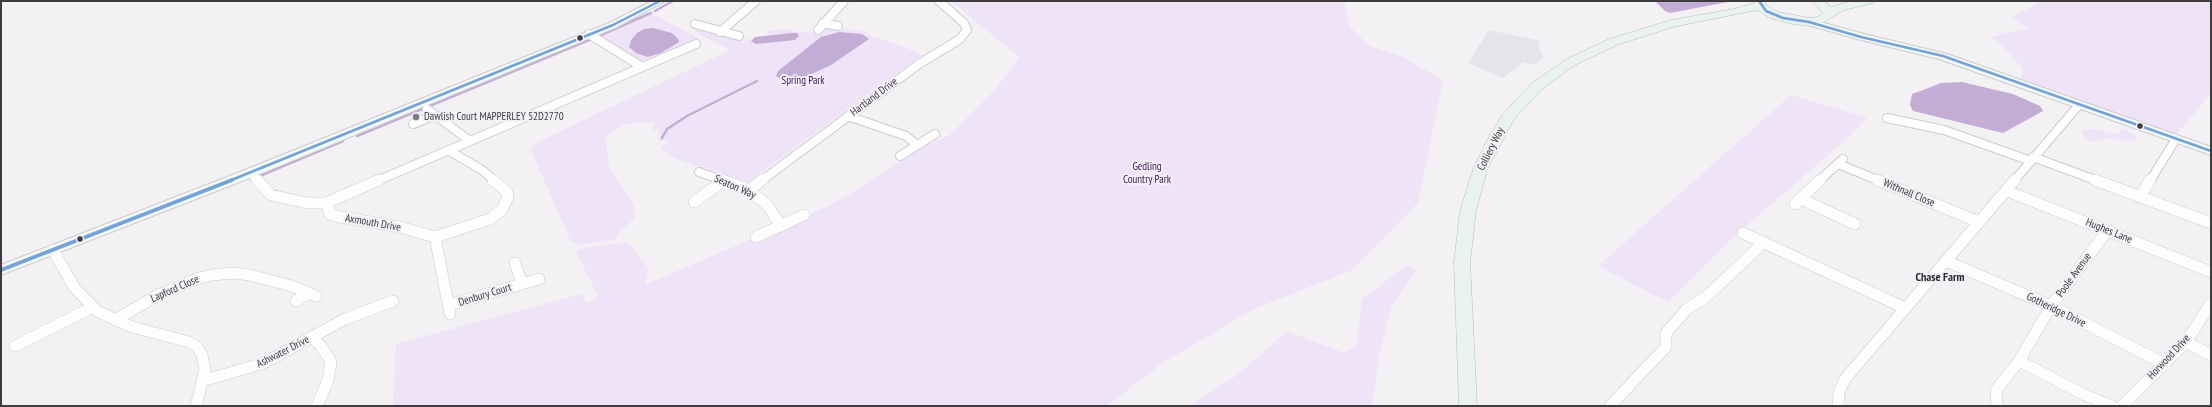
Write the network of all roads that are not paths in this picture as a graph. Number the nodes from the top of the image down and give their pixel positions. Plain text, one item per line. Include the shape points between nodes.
1 (660, 1) edge
2 (756, 1) edge
3 (840, 1) edge
4 (939, 1) edge
5 (1818, 1) edge
6 (1869, 1) edge
7 (1759, 3) edge
8 (1828, 15) junction
9 (1706, 17) junction
10 (1783, 18) junction
11 (1809, 22) junction
12 (695, 24) dead end
13 (838, 26) dead end
14 (720, 32) junction
15 (1847, 32) junction
16 (589, 34) junction
17 (739, 36) dead end
18 (696, 44) dead end
19 (642, 67) junction
20 (2078, 106) junction
21 (848, 116) junction
22 (1887, 118) dead end
23 (414, 124) dead end
24 (935, 134) dead end
25 (2176, 140) junction
26 (470, 141) junction
27 (917, 145) junction
28 (448, 150) junction
29 (2211, 151) edge
30 (900, 156) dead end
31 (2032, 159) junction
32 (699, 172) dead end
33 (250, 173) junction
34 (723, 181) junction
35 (748, 190) junction
36 (2007, 191) junction
37 (2140, 197) junction
38 (694, 202) dead end
39 (326, 203) junction
40 (804, 215) dead end
41 (1979, 222) junction
42 (2211, 223) edge
43 (1855, 224) dead end
44 (781, 226) junction
45 (2107, 230) junction
46 (1743, 233) dead end
47 (435, 237) junction
48 (756, 237) dead end
49 (1764, 242) junction
50 (53, 250) junction
51 (1946, 261) junction
52 (515, 263) dead end
53 (1, 270) edge
54 (2211, 272) edge
55 (539, 279) dead end
56 (522, 284) junction
57 (296, 301) dead end
58 (393, 301) dead end
59 (2211, 303) edge
60 (2051, 306) junction
61 (93, 307) junction
62 (1905, 308) junction
63 (115, 320) junction
64 (311, 337) junction
65 (2186, 342) junction
66 (15, 346) dead end
67 (2211, 355) edge
68 (2019, 361) junction
69 (2165, 364) junction
70 (202, 381) junction
71 (196, 406) edge
72 (317, 406) edge
73 (1468, 406) edge
74 (1610, 406) edge
75 (1838, 406) edge
76 (1997, 406) edge
77 (2112, 406) edge
78 (2122, 406) edge

1 - 16 street
2 - 14 street
3 - 13 street via 820,27
4 - 21 street, Hartland Drive via 964,23 967,30 960,39 919,64
5 - 8 main road via 1827,9
6 - 8 main road via 1840,7
7 - 9 main road, Colliery Way via 1735,12
7 - 10 main road via 1766,11
8 - 11 main road
8 - 15 street
9 - 10 main road, Colliery Way
9 - 73 main road, Colliery Way via 1671,24 1613,42 1571,62 1522,100 1492,142 1480,170 1468,211 1462,262
10 - 11 main road
11 - 15 street
12 - 14 street
14 - 17 street
15 - 20 street via 1943,56
16 - 19 street
16 - 33 street
18 - 19 street
19 - 26 street
20 - 25 street
20 - 31 street
21 - 27 street via 906,136
21 - 35 street, Hartland Drive
22 - 31 street via 1944,130
23 - 26 street via 431,112
24 - 27 street
25 - 29 street
25 - 37 street
26 - 28 street
27 - 30 street
28 - 39 street
28 - 47 street via 482,170 507,192 508,197 502,210 490,219
31 - 36 street
31 - 37 street
32 - 34 street, Seaton Way
33 - 39 street via 271,195 307,203
33 - 50 street
34 - 35 street, Seaton Way
34 - 38 street
35 - 44 street, Seaton Way via 768,206
36 - 41 street
36 - 45 street, Hughes Lane
37 - 42 street
39 - 47 street, Axmouth Drive via 330,214 335,216 400,227
40 - 44 street
41 - 43 street, Withnall Close via 1841,162 1798,202
41 - 51 street
44 - 48 street
45 - 54 street, Hughes Lane
45 - 60 street, Poole Avenue
46 - 49 street
47 - 56 street, Denbury Court via 450,310
49 - 62 street
49 - 74 street via 1705,298 1687,309 1666,333 1666,347
50 - 53 street
50 - 61 street via 74,287
51 - 60 street, Gotheridge Drive
51 - 62 street
52 - 56 street, Denbury Court
55 - 56 street, Denbury Court
57 - 63 street, Lapford Close via 312,295 292,286 250,275 212,275 158,295
58 - 64 street, Ashwater Drive via 363,317
59 - 65 street, Horwood Drive
60 - 68 street, Poole Avenue
60 - 69 street, Gotheridge Drive
61 - 63 street
61 - 66 street via 34,331
62 - 75 street via 1845,379 1839,392
63 - 70 street via 189,342 197,347 202,355 205,370
64 - 70 street, Ashwater Drive via 264,363
64 - 72 street via 331,362 328,380
65 - 67 street
65 - 69 street, Horwood Drive
68 - 76 street, Poole Avenue via 1996,390
68 - 77 street
69 - 78 street, Horwood Drive
70 - 71 street

